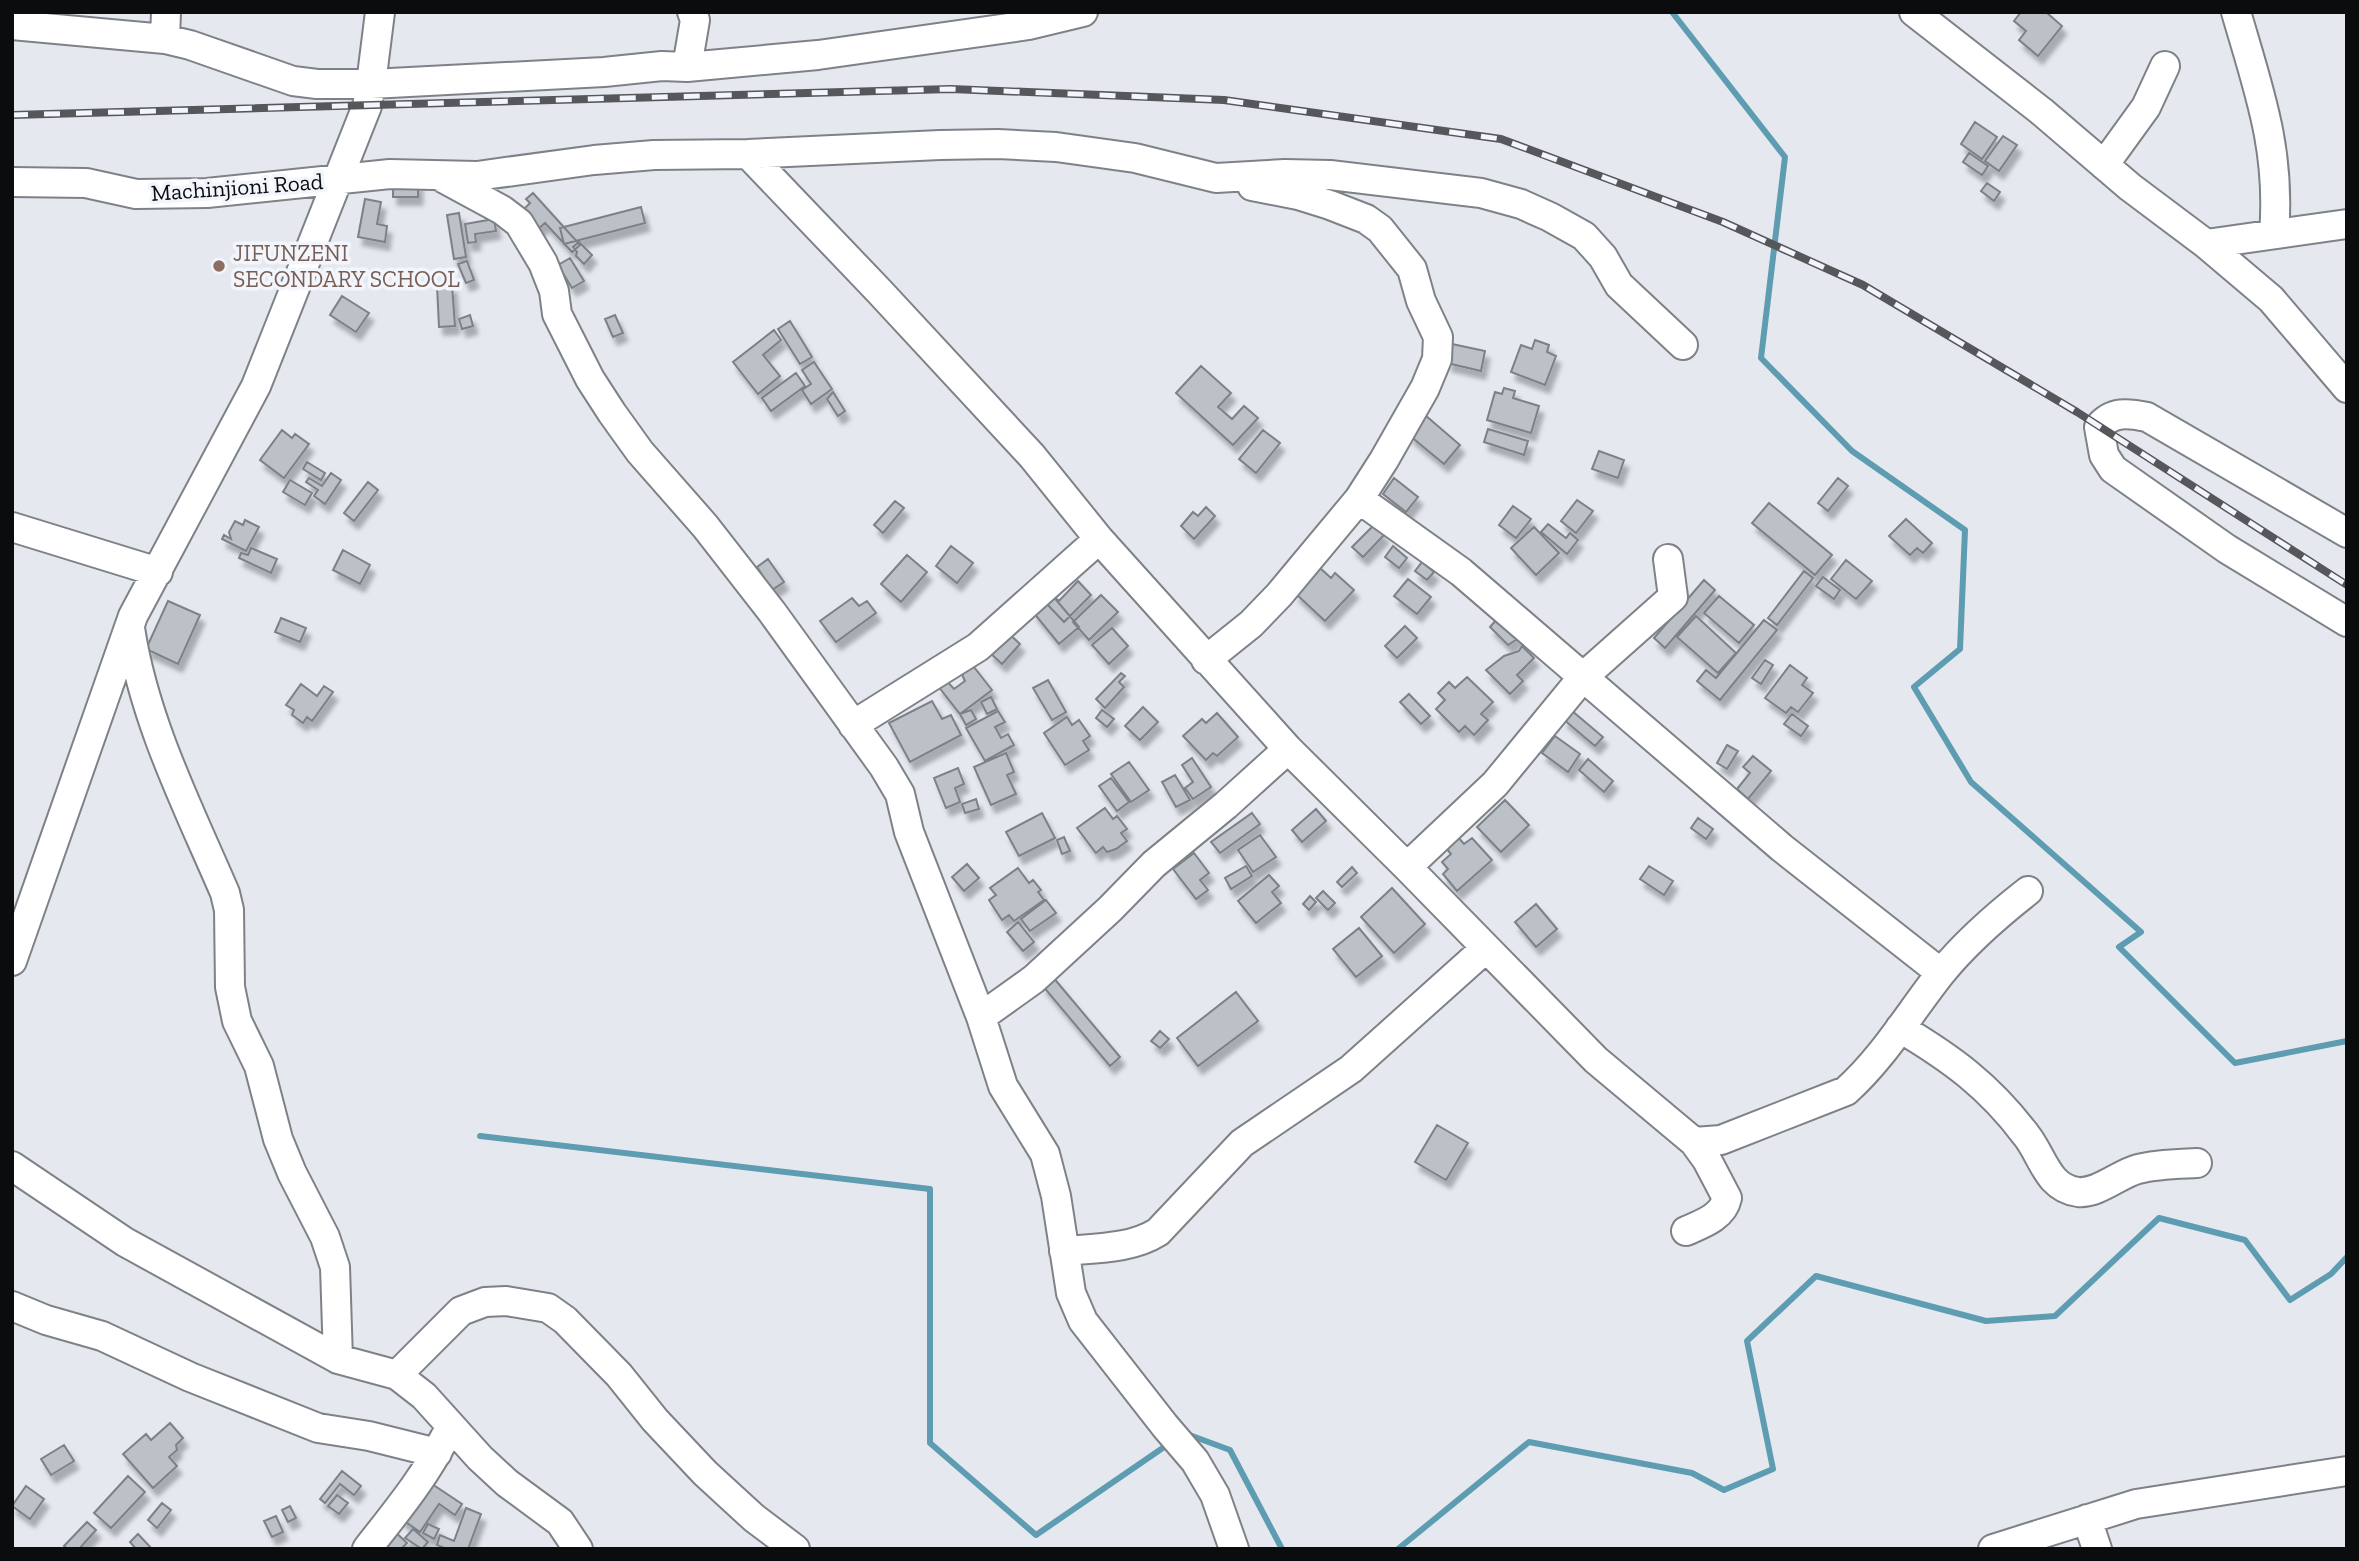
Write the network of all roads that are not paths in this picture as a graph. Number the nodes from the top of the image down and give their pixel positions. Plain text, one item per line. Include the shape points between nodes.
1 (380, 12) edge
2 (692, 12) edge
3 (1083, 12) edge
4 (1914, 12) edge
5 (2236, 12) edge
6 (12, 25) edge
7 (165, 26) edge
8 (687, 66) junction
9 (2165, 66) dead end
10 (372, 84) junction
11 (748, 154) junction
12 (2105, 165) junction
13 (436, 174) junction
14 (1216, 178) junction
15 (337, 180) junction
16 (12, 182) edge
17 (2347, 223) edge
18 (2274, 234) junction
19 (2206, 244) junction
20 (1683, 345) dead end
21 (2347, 388) edge
22 (1359, 499) junction
23 (12, 527) edge
24 (2347, 533) edge
25 (1099, 539) junction
26 (1668, 559) dead end
27 (158, 572) junction
28 (2347, 622) edge
29 (130, 626) junction
30 (1206, 660) junction
31 (1583, 677) junction
32 (853, 725) junction
33 (1288, 749) junction
34 (1407, 867) junction
35 (2028, 891) dead end
36 (1486, 948) junction
37 (12, 961) edge
38 (1941, 973) junction
39 (981, 1017) junction
40 (1900, 1028) junction
41 (1693, 1143) junction
42 (2197, 1163) dead end
43 (12, 1166) edge
44 (1686, 1231) dead end
45 (1064, 1251) junction
46 (12, 1306) edge
47 (338, 1359) junction
48 (397, 1375) junction
49 (451, 1424) junction
50 (437, 1453) junction
51 (2347, 1471) edge
52 (2087, 1519) junction
53 (367, 1549) edge
54 (579, 1549) edge
55 (795, 1549) edge
56 (1234, 1549) edge
57 (1993, 1549) edge
58 (2097, 1549) edge

1 - 10 street
2 - 8 street via 695,20
3 - 8 street via 938,39
4 - 12 street
5 - 18 street via 2270,134 2277,199
6 - 7 street
7 - 10 street via 190,45 293,81
8 - 10 street
9 - 12 street via 2146,107
10 - 15 street
11 - 13 street, Machinjioni Road via 654,155 477,176
11 - 14 street, Machinjioni Road via 998,144 1135,158
11 - 25 street via 1032,456
12 - 19 street
13 - 15 street, Machinjioni Road
13 - 32 street via 519,223 543,263 557,314 612,413 758,593
14 - 20 street via 1330,175 1481,193 1521,204 1584,236 1619,285
14 - 22 street via 1298,195 1366,219 1380,229 1412,269 1438,337 1437,359
15 - 16 street, Machinjioni Road via 207,193 135,194 86,183
15 - 27 street via 256,386
17 - 18 street
18 - 19 street
19 - 21 street via 2271,299
22 - 30 street via 1279,595
22 - 31 street via 1461,572
23 - 27 street
24 - 28 street via 2147,417 2118,415 2099,428 2113,469 2227,549
25 - 30 street
25 - 32 street via 978,647
26 - 31 street via 1673,597
27 - 29 street
29 - 37 street
29 - 47 street via 148,704 225,893 230,987 237,1021 259,1066 278,1139 335,1267
30 - 33 street
31 - 34 street via 1495,784
31 - 38 street via 1782,848
32 - 39 street via 900,794 909,832
33 - 34 street
33 - 39 street via 1154,863 1034,979
34 - 36 street
35 - 38 street via 1968,942
36 - 41 street via 1597,1060
36 - 45 street via 1351,1069 1242,1143 1146,1240
38 - 40 street
39 - 45 street via 1003,1086 1045,1154
40 - 41 street via 1863,1077 1846,1091 1721,1140
40 - 42 street via 1986,1088 2028,1136 2050,1177 2065,1189 2082,1192 2136,1170
41 - 44 street via 1727,1198 1710,1220
43 - 47 street via 125,1242
45 - 56 street via 1071,1293 1083,1321 1195,1461 1215,1495
46 - 50 street via 102,1336 317,1428
47 - 48 street
48 - 49 street
48 - 55 street via 461,1311 485,1302 506,1301 548,1308 619,1375 705,1474
49 - 50 street
49 - 54 street via 507,1483 560,1522
50 - 53 street
51 - 52 street via 2170,1497
52 - 57 street
52 - 58 street

